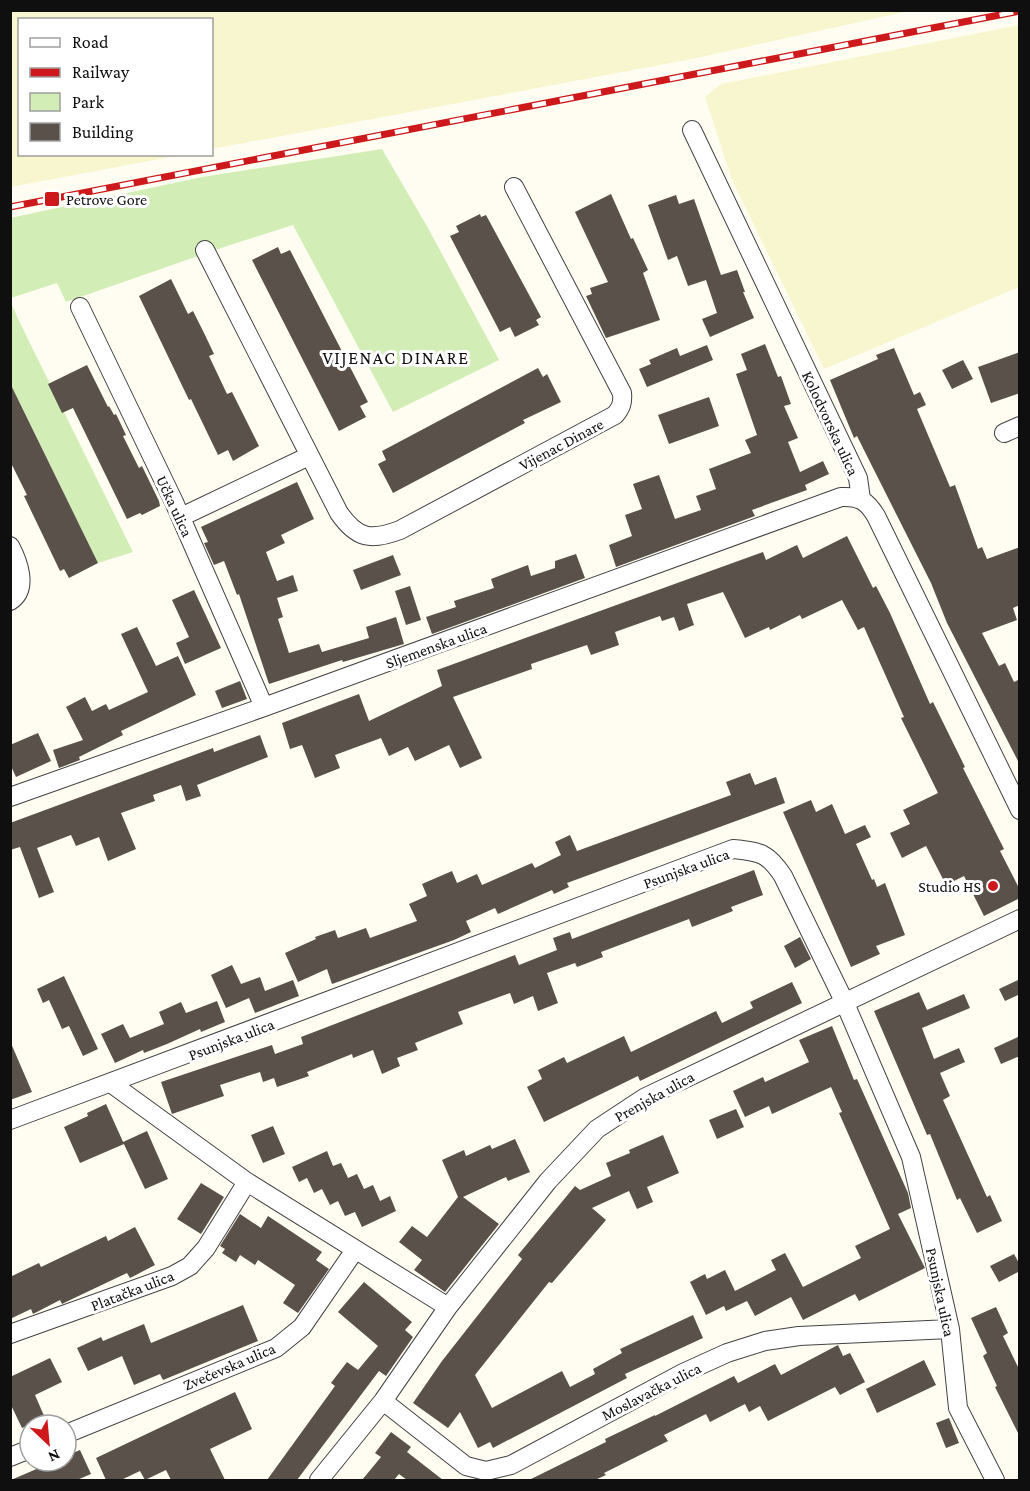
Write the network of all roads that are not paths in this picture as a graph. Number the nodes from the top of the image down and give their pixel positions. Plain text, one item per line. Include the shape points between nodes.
1 (692, 130) dead end
2 (514, 187) dead end
3 (205, 250) dead end
4 (80, 307) dead end
5 (309, 456) junction
6 (861, 499) junction
7 (181, 517) junction
8 (10, 546) edge
9 (10, 602) edge
10 (264, 707) junction
11 (10, 797) edge
12 (1020, 810) edge
13 (1020, 919) edge
14 (844, 1001) junction
15 (112, 1084) junction
16 (10, 1120) edge
17 (247, 1182) junction
18 (356, 1250) junction
19 (448, 1308) junction
20 (950, 1329) junction
21 (10, 1334) edge
22 (383, 1401) junction
23 (78, 1429) edge
24 (319, 1480) edge
25 (995, 1480) edge

1 - 6 street, Kolodvorska ulica via 858,478
2 - 5 street, Vijenac Dinare via 622,393 621,409 385,535 371,537 347,525
3 - 5 street, Vijenac Dinare
4 - 7 street, Učka ulica
5 - 7 street
6 - 10 street, Sljemenska ulica via 841,497
6 - 12 street, Kolodvorska ulica via 876,516
7 - 10 street, Učka ulica
8 - 9 street via 21,575 20,588
10 - 11 street, Sljemenska ulica
13 - 14 street, Prenjska ulica
14 - 15 street, Psunjska ulica via 773,862 758,852 732,849
14 - 19 street, Prenjska ulica via 644,1098 597,1129 548,1181
14 - 20 street, Psunjska ulica via 911,1158
15 - 16 street, Psunjska ulica
15 - 17 street
17 - 18 street
17 - 21 street, Platačka ulica via 206,1248 190,1266
18 - 19 street
18 - 23 street, Zvečevska ulica via 302,1327 276,1348
19 - 22 street, Prenjska ulica
20 - 22 street, Moslavačka ulica via 765,1341 683,1372 511,1465 486,1471 465,1466
20 - 25 street, Psunjska ulica via 958,1408
22 - 24 street, Prenjska ulica

